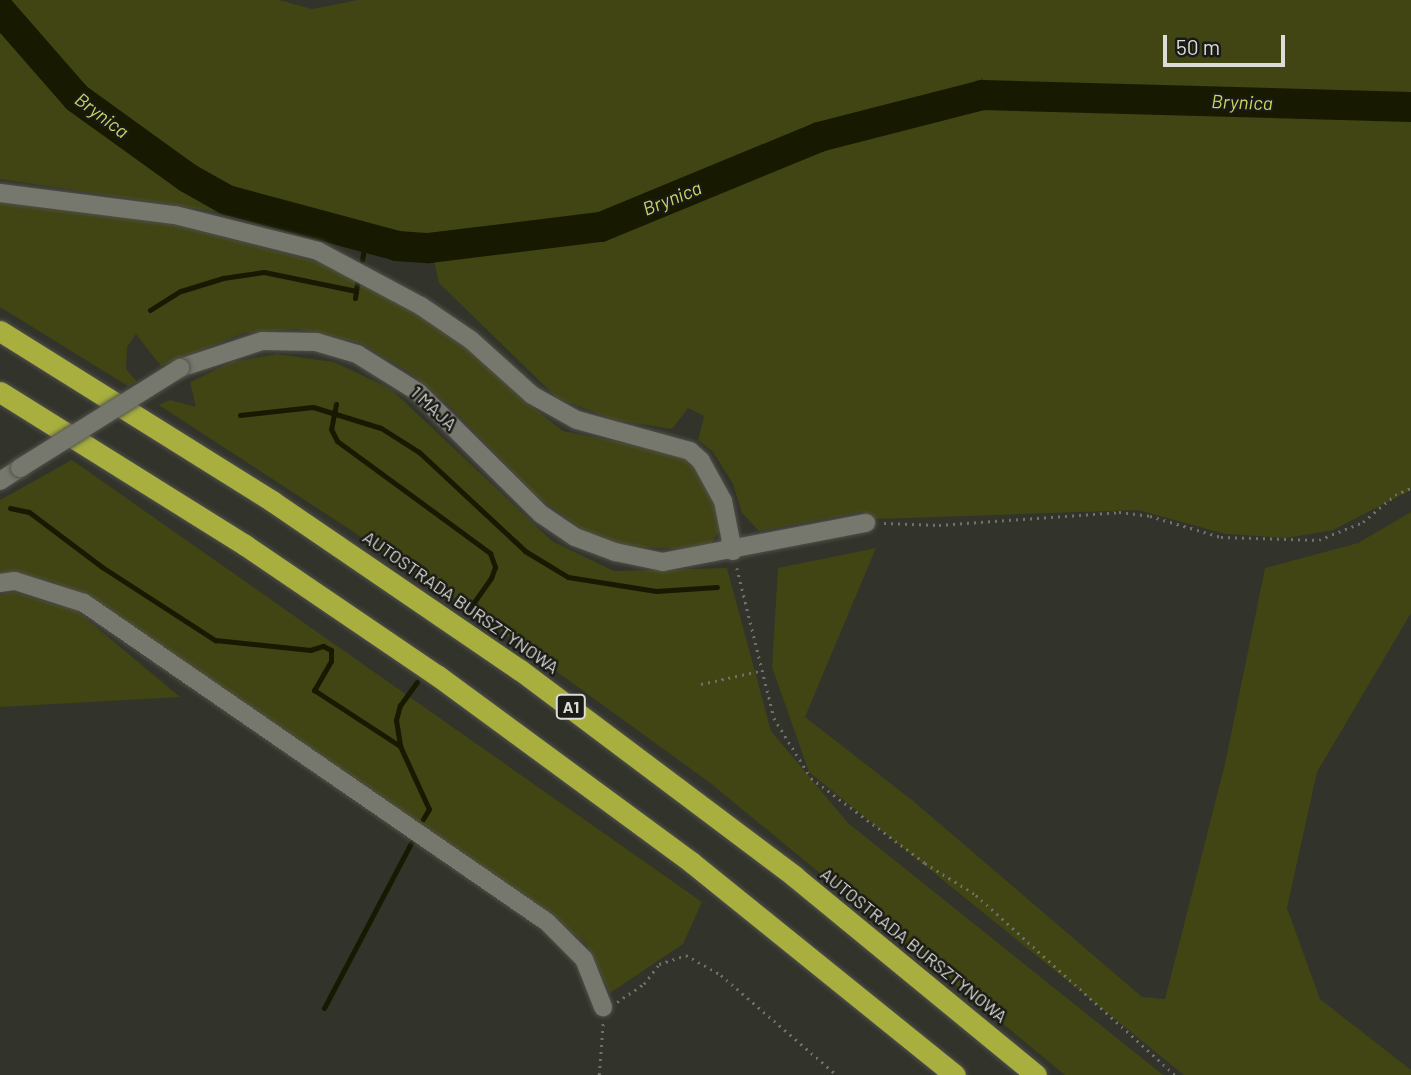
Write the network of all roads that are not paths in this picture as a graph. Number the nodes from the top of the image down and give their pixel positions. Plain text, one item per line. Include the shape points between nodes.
1 (0, 193) edge
2 (0, 331) edge
3 (0, 392) edge
4 (0, 481) edge
5 (866, 523) road end
6 (733, 551) junction
7 (0, 583) edge
8 (603, 1007) road end
9 (956, 1075) edge
10 (1036, 1075) edge

1 - 6 street via 175,215 318,251 421,306 471,340 532,395 577,420 690,451 701,461 723,501
2 - 10 highway, AUTOSTRADA BURSZTYNOWA / A1 via 272,501 530,677 794,876
3 - 9 highway via 233,538 438,676 691,862
4 - 6 street, 1 MAJA, bridge via 180,368 262,341 316,342 387,369 418,392 528,503 575,537 663,562
5 - 6 street, 1 MAJA
7 - 8 street via 26,583 84,603 547,922 584,959

